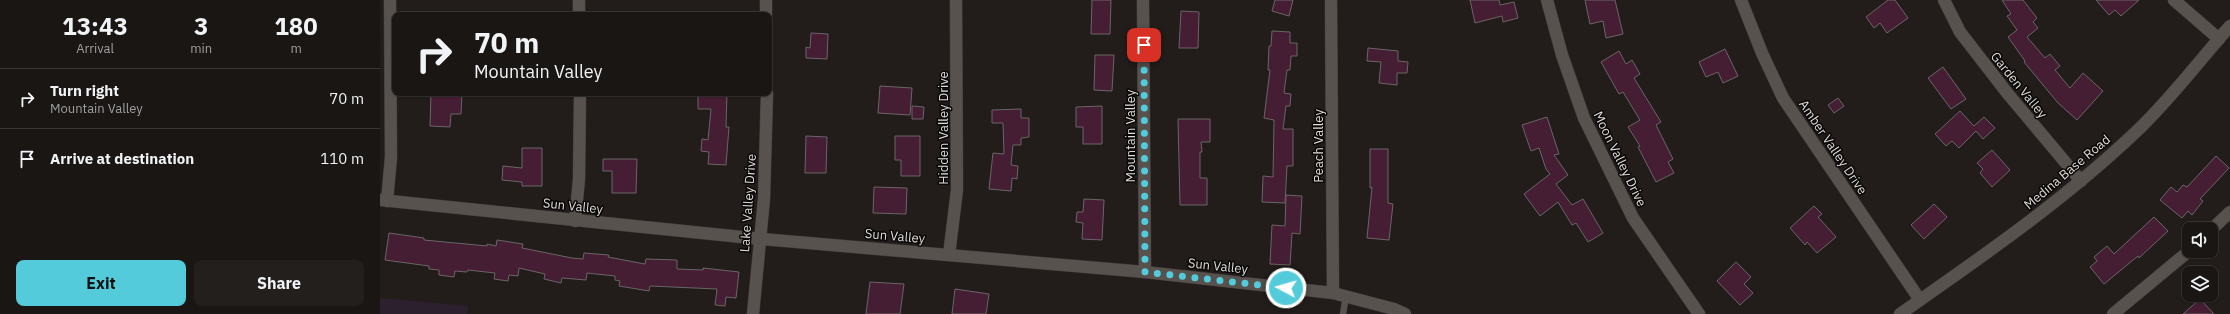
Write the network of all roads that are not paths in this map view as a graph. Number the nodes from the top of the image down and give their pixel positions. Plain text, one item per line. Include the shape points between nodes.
1 (390, 0) edge
2 (579, 0) edge
3 (766, 0) edge
4 (956, 0) edge
5 (1143, 0) edge
6 (1331, 0) edge
7 (1547, 0) edge
8 (1741, 0) edge
9 (1944, 0) edge
10 (2174, 0) edge
11 (579, 12) edge
12 (766, 12) edge
13 (2230, 26) edge
14 (2219, 39) junction
15 (580, 96) edge
16 (767, 96) edge
17 (2081, 181) junction
18 (384, 201) edge
19 (2230, 212) edge
20 (575, 221) junction
21 (2218, 223) edge
22 (761, 239) junction
23 (949, 255) junction
24 (2182, 257) edge
25 (1145, 272) junction
26 (1333, 293) junction
27 (1346, 296) junction
28 (1920, 300) junction
29 (753, 314) edge
30 (1343, 314) edge
31 (1405, 314) edge
32 (1699, 314) edge
33 (1900, 314) edge
34 (2113, 314) edge

1 - 18 street via 391,157
2 - 11 street
3 - 12 street
4 - 23 street, Hidden Valley Drive via 957,190
5 - 25 street, Mountain Valley
6 - 26 street, Peach Valley
7 - 32 street, Moon Valley Drive via 1562,55 1584,118 1633,218
8 - 28 street, Amber Valley Drive via 1783,98
9 - 17 street, Garden Valley via 1960,32
10 - 14 street
13 - 14 street, Medina Base Road
14 - 17 street, Medina Base Road via 2141,127
15 - 20 street via 579,179
16 - 22 street, Lake Valley Drive
17 - 28 street, Medina Base Road via 2024,226
18 - 20 street, Sun Valley
19 - 21 street
20 - 22 street, Sun Valley
22 - 23 street, Sun Valley
22 - 29 street, Lake Valley Drive
23 - 25 street, Sun Valley
24 - 34 street
25 - 26 street, Sun Valley
26 - 27 street, Sun Valley
27 - 30 lane
27 - 31 street, Sun Valley
28 - 33 street, Medina Base Road

